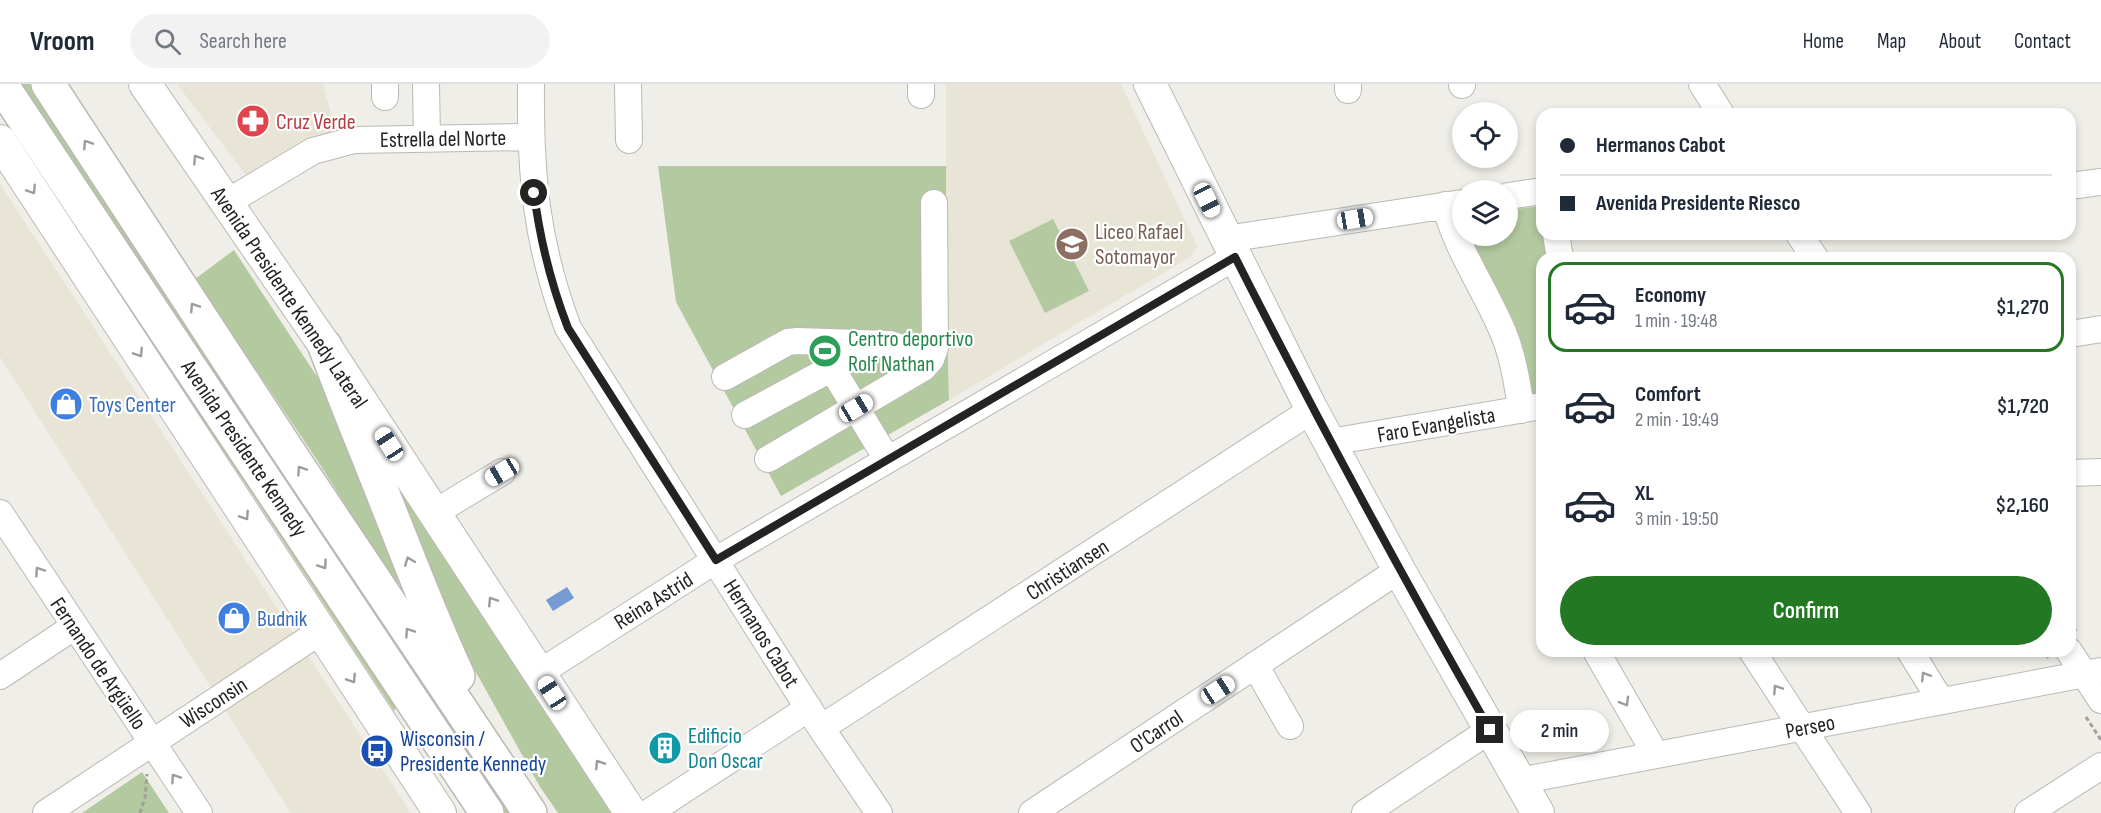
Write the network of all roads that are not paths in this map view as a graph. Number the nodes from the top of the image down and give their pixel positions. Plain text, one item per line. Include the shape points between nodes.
1 (1, 84) edge
2 (48, 84) edge
3 (145, 84) edge
4 (426, 84) edge
5 (531, 84) edge
6 (628, 84) edge
7 (1150, 84) edge
8 (1702, 84) edge
9 (1717, 108) edge
10 (0, 116) edge
11 (530, 137) junction
12 (427, 138) junction
13 (629, 140) dead end
14 (0, 141) edge
15 (2101, 182) edge
16 (2076, 185) edge
17 (1536, 192) edge
18 (1518, 195) edge
19 (226, 203) junction
20 (934, 203) dead end
21 (1452, 204) edge
22 (1459, 246) edge
23 (111, 248) junction
24 (1230, 248) junction
25 (2101, 329) edge
26 (2076, 333) edge
27 (815, 342) junction
28 (878, 344) junction
29 (325, 346) junction
30 (931, 359) junction
31 (831, 369) junction
32 (725, 377) dead end
33 (856, 408) junction
34 (1532, 408) edge
35 (1312, 410) junction
36 (746, 415) dead end
37 (1330, 442) junction
38 (768, 459) dead end
39 (887, 459) junction
40 (502, 472) dead end
41 (2076, 472) edge
42 (2101, 472) edge
43 (0, 513) edge
44 (434, 513) junction
45 (716, 560) junction
46 (1399, 570) junction
47 (75, 626) junction
48 (321, 631) junction
49 (1599, 657) edge
50 (1756, 657) edge
51 (1914, 657) edge
52 (2076, 657) edge
53 (1256, 665) junction
54 (2092, 672) edge
55 (539, 673) junction
56 (0, 676) edge
57 (2101, 700) edge
58 (1941, 701) junction
59 (815, 718) junction
60 (1290, 726) dead end
61 (1803, 727) junction
62 (1490, 730) junction
63 (156, 749) junction
64 (1656, 755) junction
65 (2101, 766) edge
66 (500, 768) junction
67 (1519, 781) junction
68 (46, 813) edge
69 (199, 813) edge
70 (440, 813) edge
71 (488, 813) edge
72 (530, 813) edge
73 (631, 813) edge
74 (648, 813) edge
75 (879, 813) edge
76 (1032, 813) edge
77 (1365, 813) edge
78 (1538, 813) edge
79 (1858, 813) edge
80 (2028, 813) edge

1 - 23 highway, Avenida Presidente Kennedy
66 -> 2 highway, Avenida Presidente Kennedy
19 -> 3 main road, Avenida Presidente Kennedy Lateral
4 - 12 street
5 - 11 street, Hermanos Cabot
6 - 13 street
7 - 24 main road
8 - 9 street
10 - 23 highway
11 - 12 street, Estrella del Norte
11 - 45 street, Hermanos Cabot via 538,220 553,289 568,328
12 - 19 street, Estrella del Norte via 354,140 313,151
14 -> 48 main road
15 - 16 street
17 - 18 street
19 - 29 main road, Avenida Presidente Kennedy Lateral
20 - 30 street via 935,348
21 - 24 street
22 - 34 street via 1505,336
23 -> 71 highway, Avenida Presidente Kennedy
24 - 35 main road
24 - 39 street, Reina Astrid
25 - 26 street
27 - 28 street
27 - 31 street
27 - 32 street via 788,342
28 - 30 street via 902,347
28 - 31 street
29 - 44 main road, Avenida Presidente Kennedy Lateral
66 -> 29 highway via 430,615
30 - 33 street via 923,368
31 - 33 street
31 - 36 street
33 - 38 street
33 - 39 street
34 - 37 street, Faro Evangelista
35 - 37 main road
35 - 59 street, Christiansen
37 - 46 main road
39 - 45 street, Reina Astrid
40 - 44 street
41 - 42 street
47 -> 43 street, Fernando de Argüello
55 -> 44 main road, Avenida Presidente Kennedy Lateral
45 - 55 street, Reina Astrid
45 - 59 street, Hermanos Cabot
46 - 53 street, O'Carrol
46 - 62 main road
47 - 56 street
47 - 63 street, Fernando de Argüello
48 - 63 street, Wisconsin
48 -> 70 main road
49 -> 64 street
61 -> 50 street
58 -> 51 street
52 - 54 street
53 - 60 street
53 - 76 street, O'Carrol
54 - 57 street
54 - 58 street, Perseo
73 -> 55 main road, Avenida Presidente Kennedy Lateral
58 - 61 street, Perseo
59 - 74 street, Christiansen
59 - 75 street, Hermanos Cabot
61 - 64 street, Perseo
61 - 79 street
62 - 67 main road
62 - 77 street
63 - 68 street, Wisconsin
69 -> 63 street, Fernando de Argüello
64 - 67 street, Perseo
65 - 80 street
66 - 72 highway, Avenida Presidente Kennedy
67 - 78 main road

